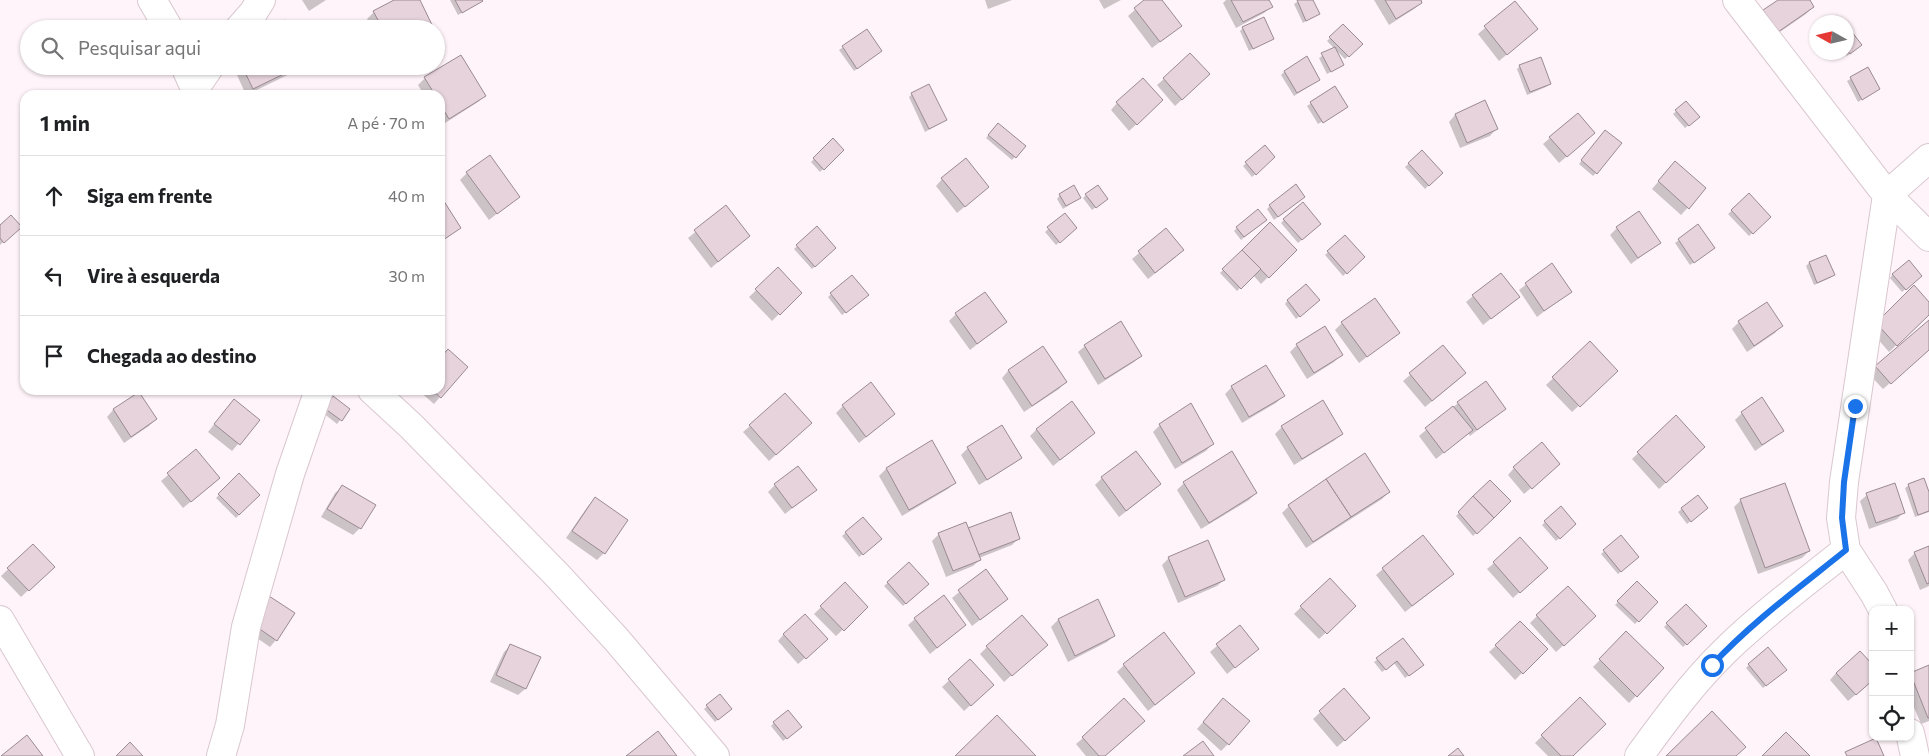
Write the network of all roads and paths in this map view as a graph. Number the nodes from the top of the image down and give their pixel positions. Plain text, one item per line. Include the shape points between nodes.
1 (152, 0) edge
2 (261, 0) edge
3 (1737, 0) edge
4 (164, 20) edge
5 (247, 20) edge
6 (1929, 158) edge
7 (1887, 195) junction
8 (1929, 237) edge
9 (317, 395) edge
10 (377, 395) edge
11 (1846, 550) junction
12 (1880, 606) edge
13 (0, 620) edge
14 (1912, 741) edge
15 (80, 756) edge
16 (222, 756) edge
17 (715, 756) edge
18 (1639, 756) edge
19 (1915, 756) edge

1 - 4 street
2 - 5 street
3 - 7 street
6 - 7 street
7 - 8 street
7 - 11 street via 1844,482 1842,518
9 - 16 street via 290,474 246,626
10 - 17 street via 557,575
11 - 12 street
11 - 18 street via 1725,651 1686,694
13 - 15 street
14 - 19 street

